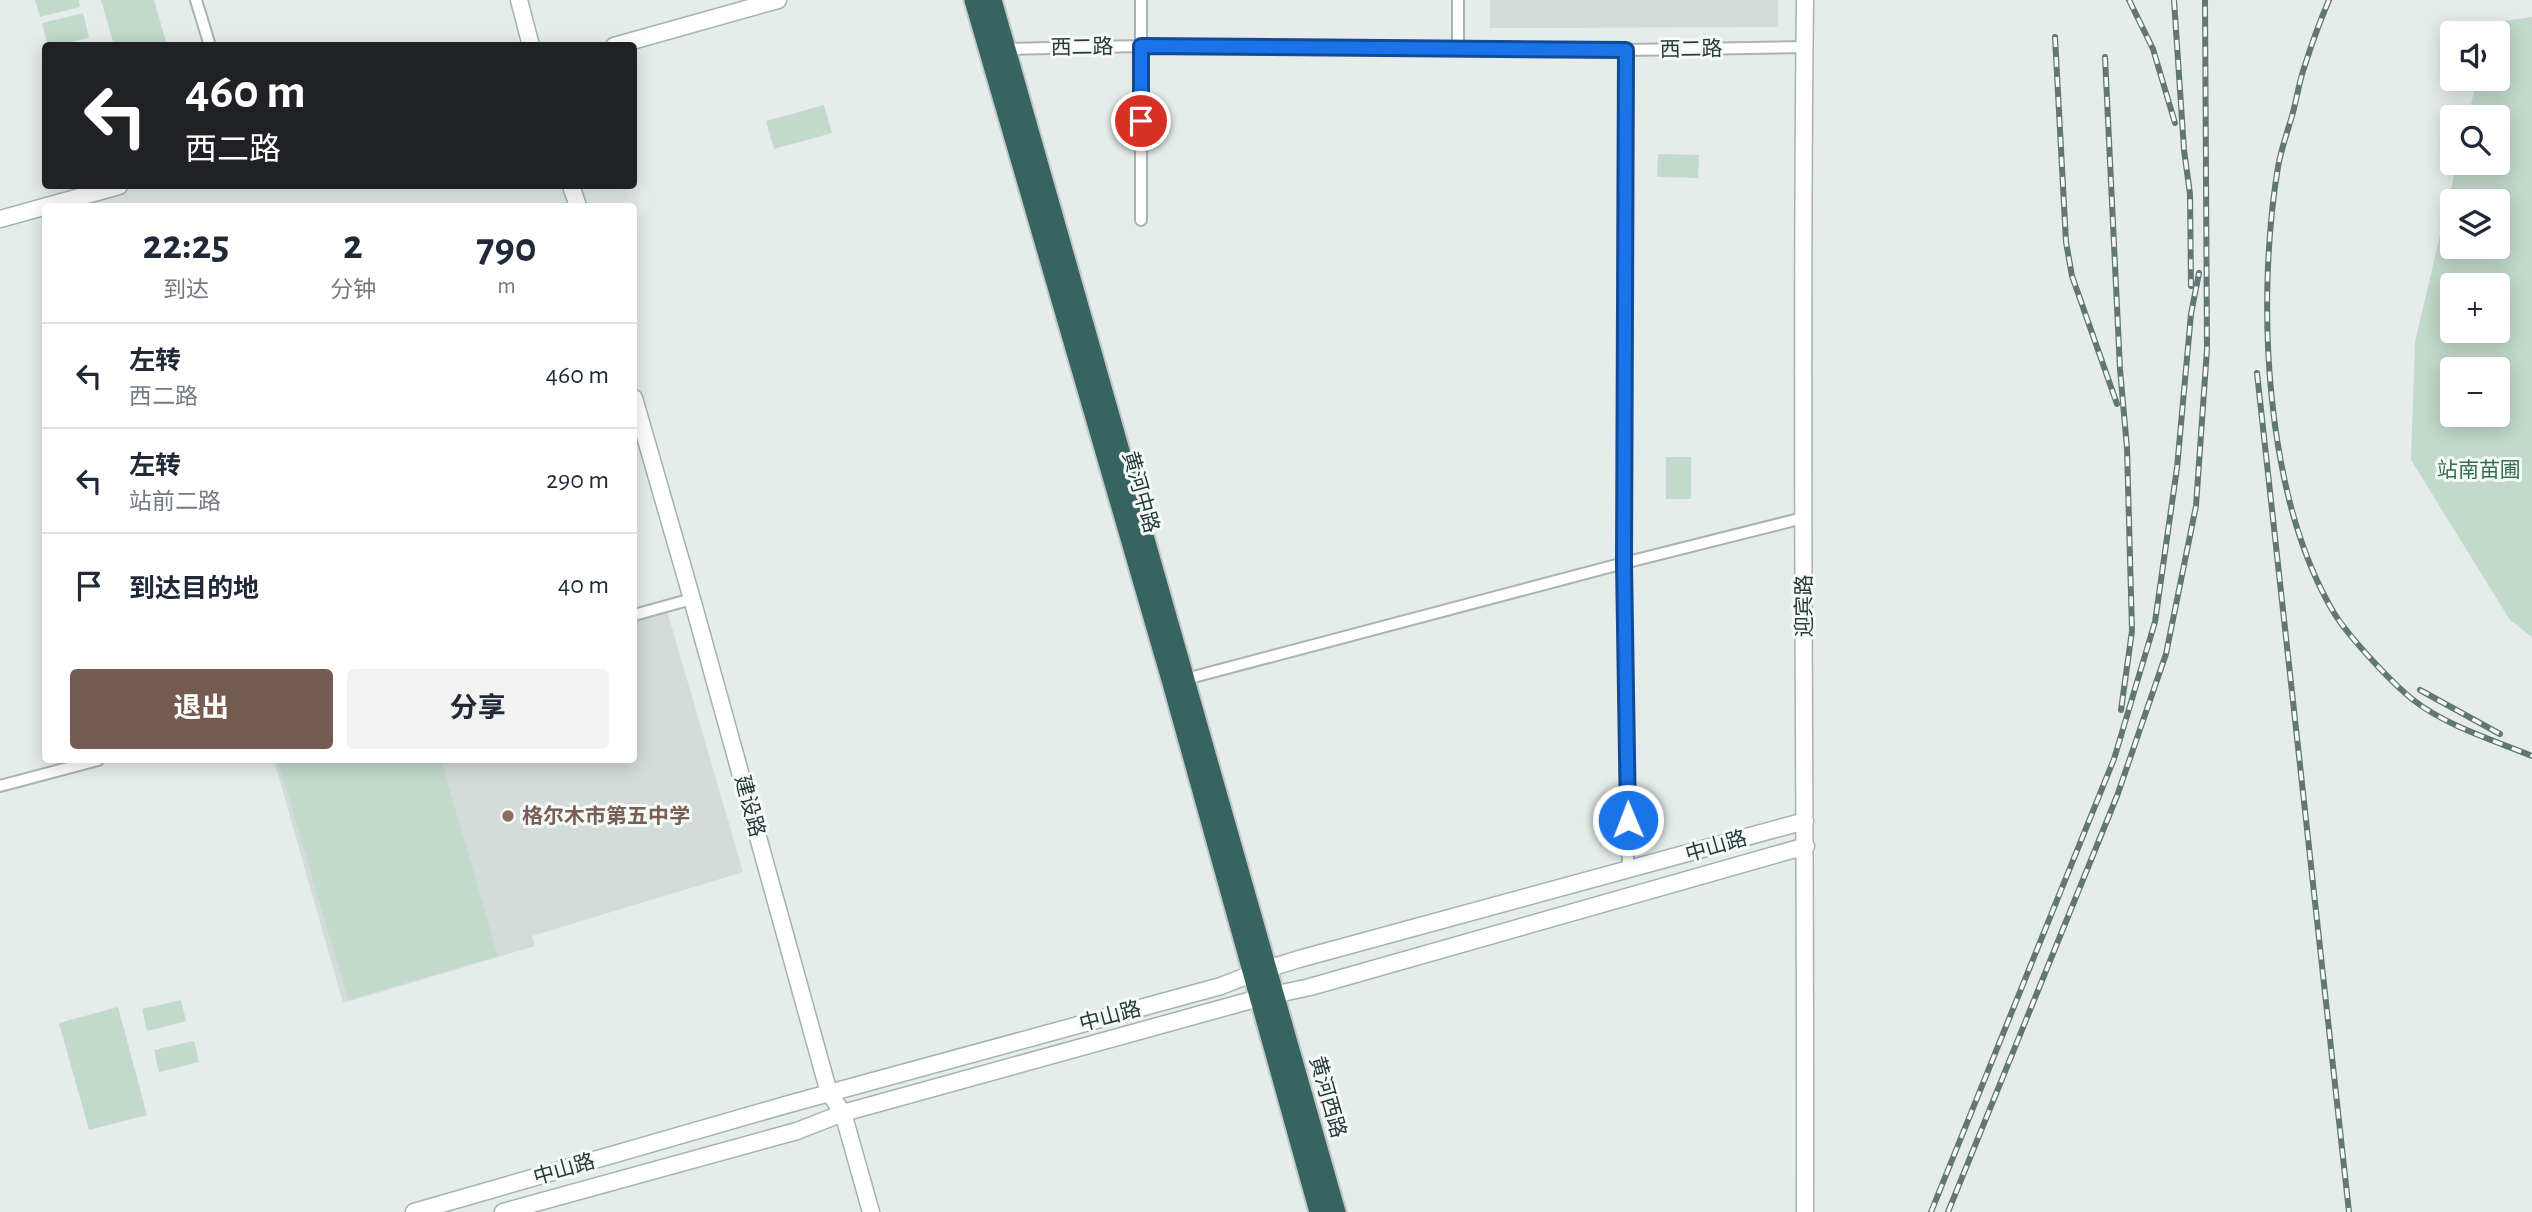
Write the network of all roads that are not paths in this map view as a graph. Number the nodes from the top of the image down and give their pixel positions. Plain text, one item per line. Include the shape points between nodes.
1 (197, 0) edge
2 (519, 0) edge
3 (778, 0) edge
4 (974, 0) edge
5 (992, 0) edge
6 (1141, 0) edge
7 (1458, 0) edge
8 (1805, 0) edge
9 (209, 42) edge
10 (530, 42) edge
11 (628, 42) edge
12 (1141, 46) junction
13 (1804, 47) junction
14 (1458, 49) junction
15 (1626, 50) junction
16 (998, 51) junction
17 (115, 189) edge
18 (97, 200) edge
19 (42, 211) edge
20 (0, 219) edge
21 (1141, 220) dead end
22 (637, 408) edge
23 (1803, 518) junction
24 (1624, 563) junction
25 (692, 599) junction
26 (637, 614) edge
27 (1179, 681) junction
28 (87, 763) edge
29 (0, 786) edge
30 (1805, 821) junction
31 (1806, 846) junction
32 (1628, 870) junction
33 (1261, 971) junction
34 (1267, 997) junction
35 (829, 1093) junction
36 (843, 1113) junction
37 (414, 1212) edge
38 (503, 1212) edge
39 (871, 1212) edge
40 (1319, 1212) edge
41 (1336, 1212) edge
42 (1805, 1212) edge

1 - 9 street
2 - 10 main road
3 - 11 main road
4 - 16 highway, 黄河中路
5 - 16 highway, 黄河中路
6 - 12 street
7 - 14 street
8 - 13 main road, 迎宾路
12 - 14 street, 西二路
12 - 16 street, 西二路
12 - 21 street
13 - 15 street, 西二路
13 - 23 main road, 迎宾路
14 - 15 street, 西二路
15 - 24 street
16 - 27 highway, 黄河中路
17 - 18 main road
19 - 20 main road
22 - 25 main road, 建设路
23 - 24 street
23 - 30 main road, 迎宾路
24 - 27 street
24 - 32 street
25 - 26 street
25 - 35 main road, 建设路
27 - 33 highway, 黄河中路
28 - 29 street
30 - 31 main road, 迎宾路
30 - 32 main road, 中山路
31 - 34 main road, 中山路
31 - 42 main road, 迎宾路
32 - 33 main road, 中山路
33 - 34 highway, 黄河中路
33 - 35 main road, 中山路 via 1221,986
34 - 36 main road, 中山路
34 - 40 highway, 黄河西路
34 - 41 highway, 黄河西路
35 - 36 main road, 建设路
35 - 37 main road, 中山路
36 - 38 main road, 中山路 via 797,1131
36 - 39 main road, 建设路

